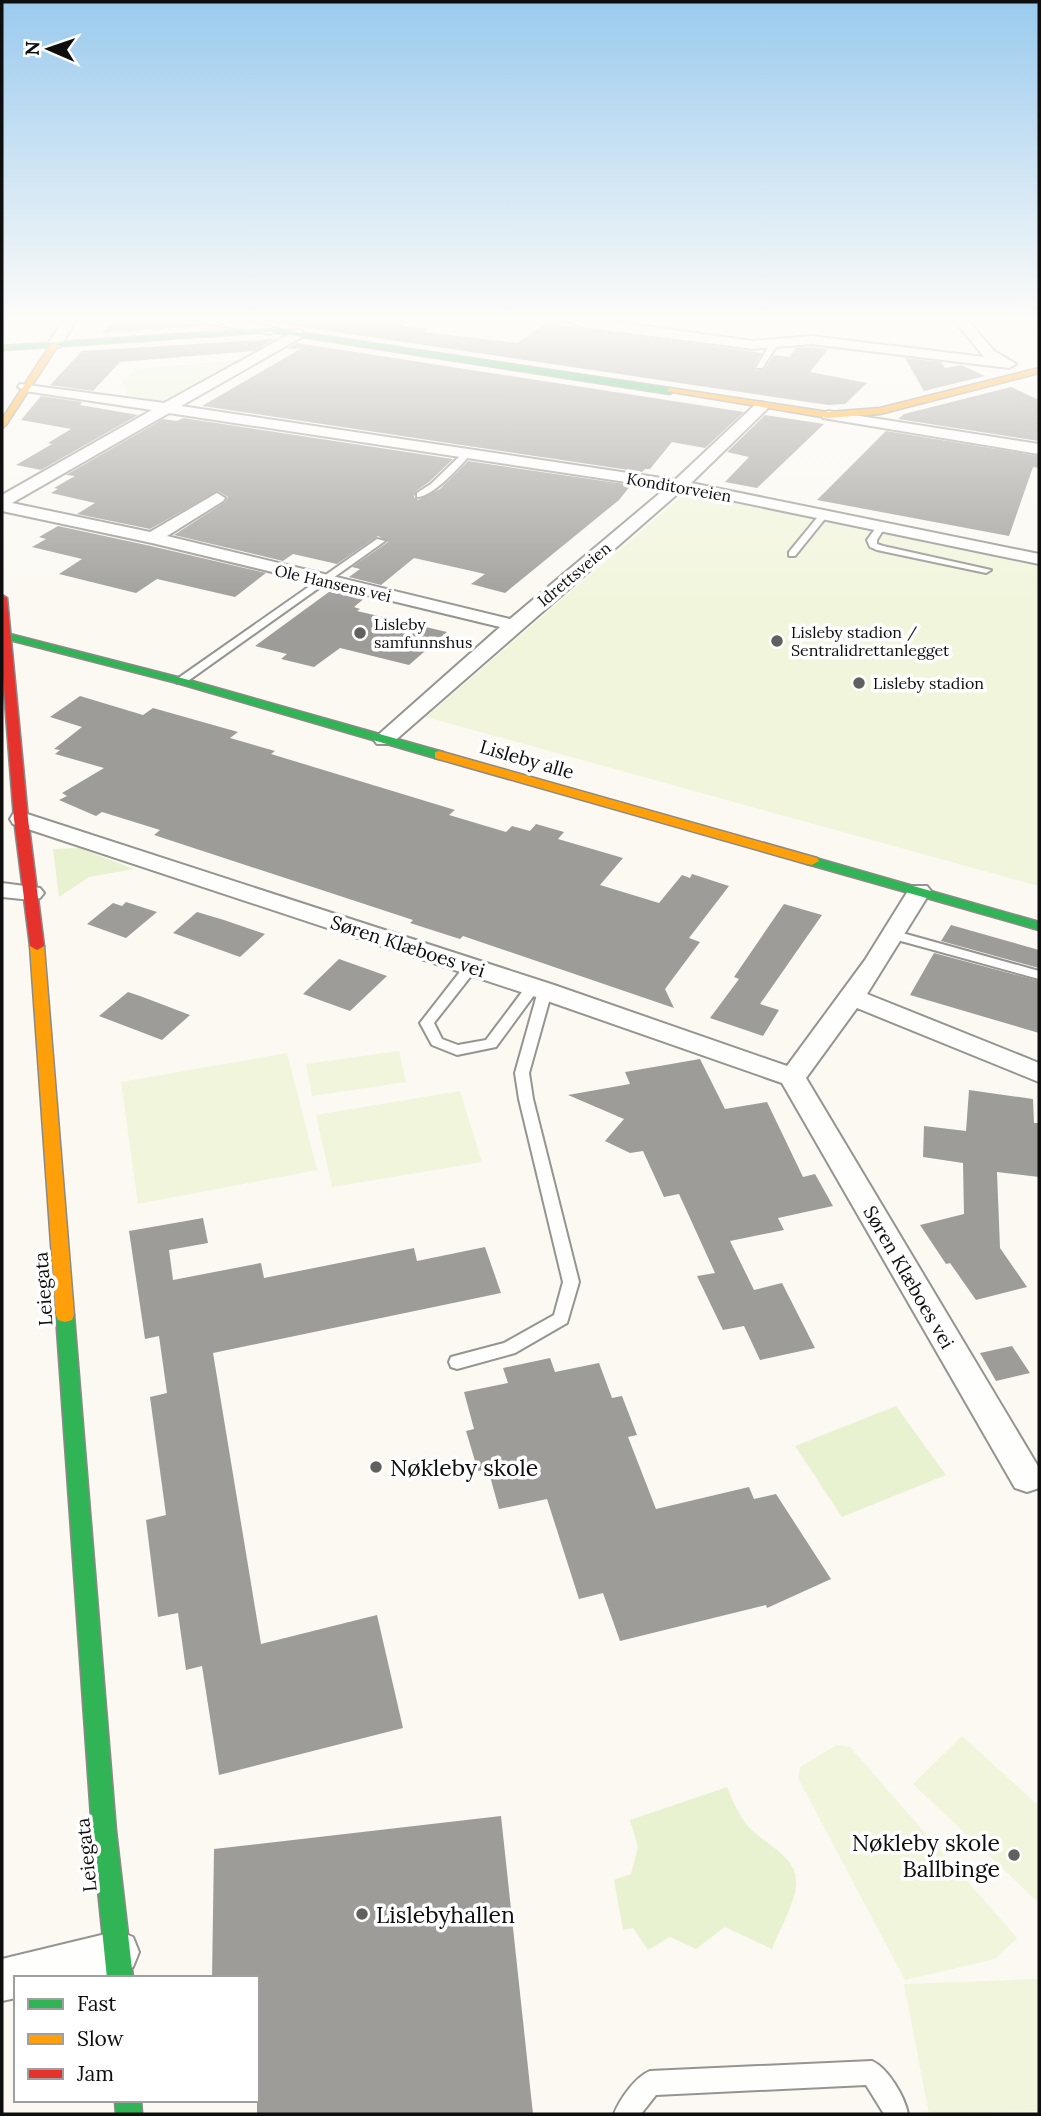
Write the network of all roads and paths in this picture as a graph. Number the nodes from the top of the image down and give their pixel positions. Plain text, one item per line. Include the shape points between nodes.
1 (155, 416) edge
2 (212, 416) edge
3 (752, 416) edge
4 (833, 416) edge
5 (1039, 449) edge
6 (467, 454) junction
7 (679, 485) junction
8 (420, 495) dead end
9 (217, 498) dead end
10 (2, 504) edge
11 (824, 515) junction
12 (881, 527) junction
13 (153, 538) junction
14 (380, 541) dead end
15 (792, 554) dead end
16 (1039, 559) edge
17 (986, 570) dead end
18 (320, 580) junction
19 (2, 598) edge
20 (514, 625) junction
21 (4, 635) junction
22 (181, 681) junction
23 (384, 740) junction
24 (22, 820) junction
25 (2, 890) edge
26 (919, 891) junction
27 (32, 893) junction
28 (1039, 926) edge
29 (895, 935) junction
30 (471, 967) junction
31 (1039, 975) edge
32 (539, 989) junction
33 (853, 997) junction
34 (1039, 1073) edge
35 (792, 1077) junction
36 (457, 1362) dead end
37 (1033, 1476) edge
38 (119, 1965) edge
39 (33, 1976) edge
40 (626, 2114) edge
41 (896, 2114) edge

1 - 10 street
2 - 6 street, Konditorveien
3 - 7 street, Idrettsveien
4 - 5 street
6 - 7 street, Konditorveien
6 - 8 lane
7 - 11 street, Konditorveien
7 - 20 street, Idrettsveien
9 - 13 street
10 - 13 street, Ole Hansens vei
11 - 12 street, Konditorveien
11 - 15 lane
12 - 16 street, Konditorveien
12 - 17 lane via 872,540 880,548
13 - 18 street, Ole Hansens vei
14 - 18 lane
18 - 20 street, Ole Hansens vei
18 - 22 lane
19 - 21 street, Leiegata
20 - 23 street, Idrettsveien
21 - 22 street, Lisleby alle
21 - 24 street, Leiegata
22 - 23 street, Lisleby alle
23 - 26 street, Lisleby alle
24 - 27 street, Leiegata
24 - 30 street, Søren Klæboes vei
25 - 27 street
26 - 28 street, Lisleby alle
26 - 29 street
27 - 38 street, Leiegata via 104,1831
29 - 31 lane
29 - 33 street
30 - 32 street, Søren Klæboes vei
30 - 32 lane via 427,1023 436,1042 457,1051 491,1044
32 - 35 street, Søren Klæboes vei
32 - 36 lane via 522,1073 571,1282 561,1319 509,1348
33 - 34 street
33 - 35 street
35 - 37 street, Søren Klæboes vei
38 - 39 street
40 - 41 lane via 650,2083 872,2073

